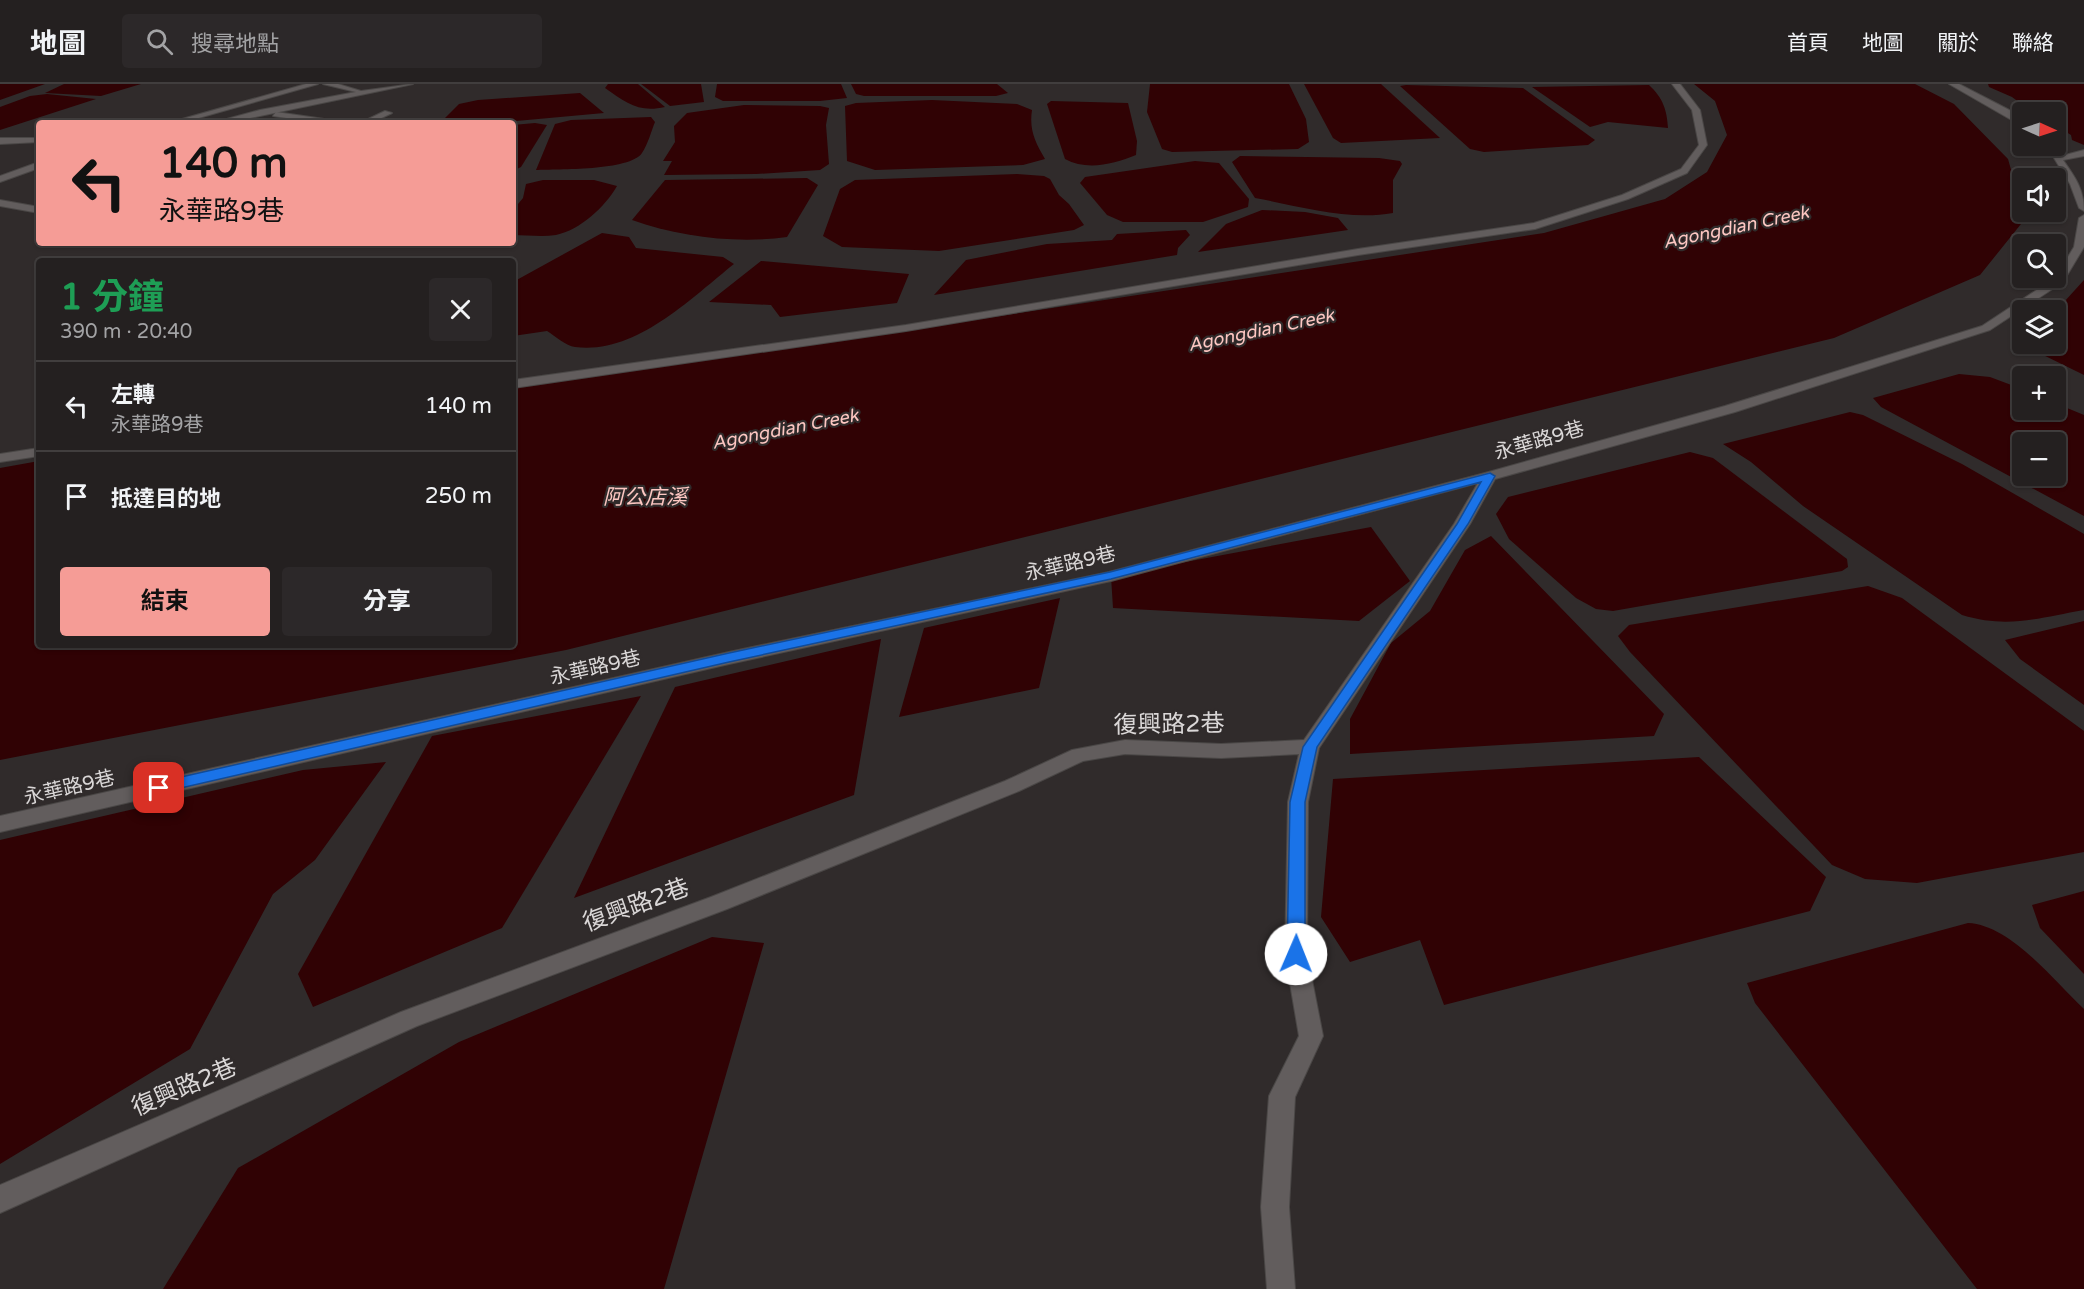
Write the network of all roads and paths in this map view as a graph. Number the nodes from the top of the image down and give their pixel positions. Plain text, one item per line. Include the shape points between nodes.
1 (314, 84) edge
2 (327, 84) edge
3 (409, 84) edge
4 (1676, 84) edge
5 (1953, 84) edge
6 (369, 92) junction
7 (260, 112) junction
8 (388, 114) dead end
9 (2012, 115) edge
10 (183, 120) edge
11 (228, 120) edge
12 (317, 120) edge
13 (372, 120) edge
14 (36, 140) edge
15 (0, 141) edge
16 (2084, 153) edge
17 (36, 166) edge
18 (28, 169) junction
19 (36, 170) edge
20 (0, 172) edge
21 (0, 178) edge
22 (0, 203) edge
23 (2084, 208) edge
24 (36, 209) edge
25 (2084, 218) edge
26 (516, 384) edge
27 (36, 452) edge
28 (0, 458) edge
29 (1490, 476) junction
30 (1310, 747) junction
31 (0, 824) edge
32 (0, 1199) edge
33 (1281, 1289) edge

1 - 10 street
2 - 6 street
3 - 6 street
4 - 26 street via 1696,110 1703,145 1684,171 1625,197 1535,226 906,328
5 - 9 street
6 - 7 street
7 - 11 street
7 - 12 street
8 - 13 street
14 - 15 street
16 - 23 street via 2055,155 2075,184
17 - 18 street
18 - 19 street
18 - 20 street
18 - 21 street
22 - 24 street
25 - 29 street, 永華路9巷 via 2079,247 2059,280 1986,328 1730,409
27 - 28 street
29 - 30 street via 1462,524
29 - 31 street, 永華路9巷 via 1111,576 729,658
30 - 32 street, 復興路2巷 via 1221,751 1125,747 1079,755 1012,786 719,903 409,1019
30 - 33 street via 1298,802 1296,954 1311,1036 1282,1096 1275,1207

